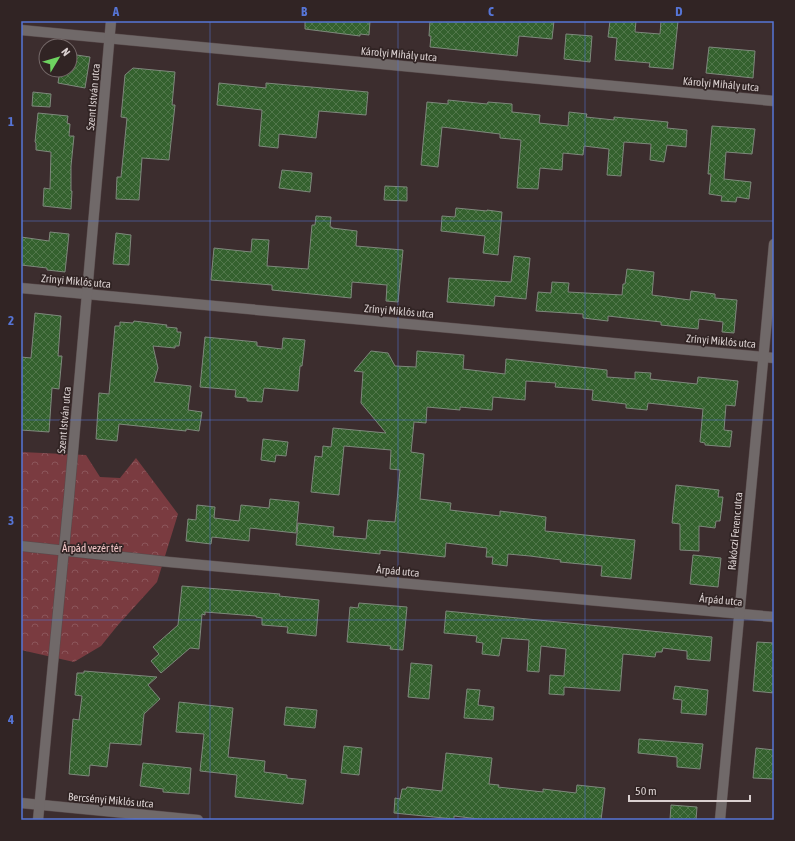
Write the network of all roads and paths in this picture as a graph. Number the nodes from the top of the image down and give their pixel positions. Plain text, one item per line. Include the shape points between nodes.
1 (111, 21) edge
2 (21, 30) edge
3 (110, 39) junction
4 (774, 101) edge
5 (774, 244) edge
6 (21, 288) edge
7 (88, 294) junction
8 (769, 358) edge
9 (21, 546) edge
10 (64, 551) junction
11 (739, 614) junction
12 (774, 617) edge
13 (21, 803) edge
14 (40, 805) junction
15 (38, 820) edge
16 (198, 820) edge
17 (720, 820) edge

1 - 3 street, Szent István utca
2 - 3 street, Károlyi Mihály utca
3 - 4 street, Károlyi Mihály utca
3 - 7 street, Szent István utca
5 - 8 street, Rákóczi Ferenc utca
6 - 7 street, Zrínyi Miklós utca
7 - 8 street, Zrínyi Miklós utca
7 - 10 street, Szent István utca
8 - 11 street, Rákóczi Ferenc utca
9 - 10 street, Árpád utca
10 - 11 street, Árpád utca
10 - 14 street, Szent István utca
11 - 12 street, Árpád utca
11 - 17 street, Rákóczi Ferenc utca
13 - 14 street, Bercsényi Miklós utca
14 - 15 street, Szent István utca
14 - 16 street, Bercsényi Miklós utca

